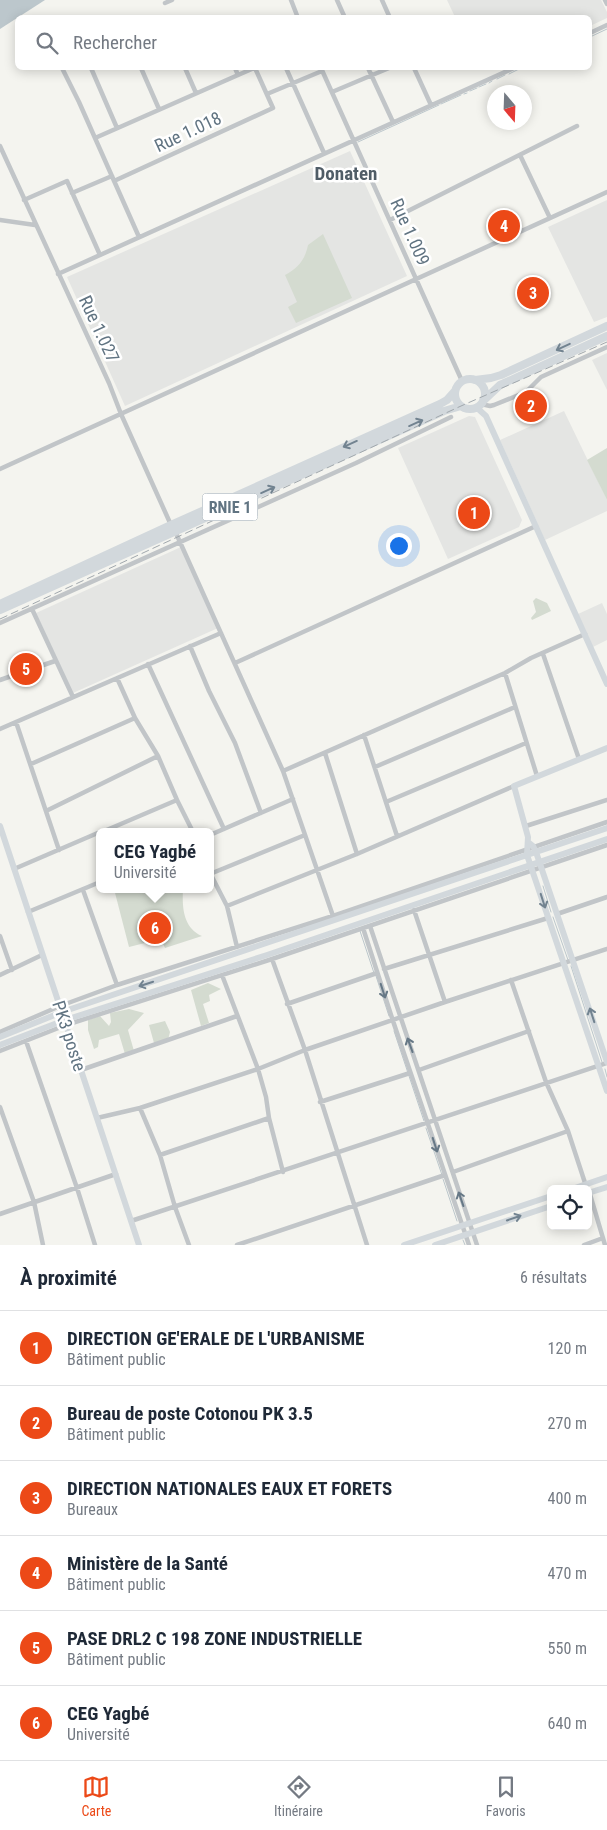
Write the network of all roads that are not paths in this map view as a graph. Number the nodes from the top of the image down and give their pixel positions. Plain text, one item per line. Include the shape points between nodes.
1 (172, 0) edge
2 (291, 0) edge
3 (337, 0) edge
4 (382, 0) edge
5 (605, 0) edge
6 (165, 2) dead end
7 (607, 4) edge
8 (297, 15) edge
9 (344, 15) edge
10 (389, 15) edge
11 (607, 26) edge
12 (592, 32) edge
13 (63, 70) edge
14 (92, 70) edge
15 (142, 70) edge
16 (186, 70) edge
17 (236, 70) edge
18 (250, 70) edge
19 (256, 70) edge
20 (287, 70) edge
21 (320, 70) edge
22 (322, 70) edge
23 (369, 70) edge
24 (384, 70) edge
25 (415, 70) edge
26 (510, 70) edge
27 (238, 75) junction
28 (372, 75) junction
29 (293, 84) junction
30 (332, 92) junction
31 (196, 93) junction
32 (267, 94) junction
33 (431, 105) junction
34 (159, 110) junction
35 (394, 122) junction
36 (577, 126) dead end
37 (116, 128) junction
38 (95, 138) junction
39 (354, 140) junction
40 (0, 146) edge
41 (324, 153) junction
42 (520, 155) junction
43 (112, 176) junction
44 (114, 181) junction
45 (607, 192) edge
46 (72, 193) junction
47 (24, 200) junction
48 (550, 218) junction
49 (0, 220) edge
50 (390, 220) junction
51 (35, 224) junction
52 (139, 237) junction
53 (100, 255) junction
54 (58, 274) junction
55 (416, 279) junction
56 (607, 326) edge
57 (607, 336) edge
58 (607, 347) edge
59 (475, 380) junction
60 (462, 381) junction
61 (455, 391) junction
62 (480, 404) junction
63 (461, 406) junction
64 (121, 414) junction
65 (452, 417) dead end
66 (0, 469) edge
67 (536, 526) junction
68 (173, 528) junction
69 (180, 542) junction
70 (0, 604) edge
71 (32, 609) junction
72 (0, 610) edge
73 (0, 623) edge
74 (221, 633) junction
75 (585, 634) junction
76 (190, 646) junction
77 (543, 654) junction
78 (55, 661) junction
79 (235, 663) junction
80 (148, 664) junction
81 (505, 673) junction
82 (118, 678) junction
83 (0, 680) edge
84 (607, 684) edge
85 (72, 697) junction
86 (515, 707) junction
87 (135, 718) junction
88 (16, 722) junction
89 (0, 729) edge
90 (364, 735) junction
91 (526, 743) junction
92 (607, 748) edge
93 (325, 753) junction
94 (158, 756) junction
95 (579, 760) junction
96 (31, 764) junction
97 (375, 767) junction
98 (283, 771) junction
99 (537, 776) junction
100 (514, 786) junction
101 (293, 799) junction
102 (177, 800) junction
103 (607, 800) edge
104 (386, 802) junction
105 (46, 811) junction
106 (261, 813) junction
107 (607, 822) edge
108 (0, 826) edge
109 (526, 826) junction
110 (110, 828) edge
111 (191, 828) edge
112 (607, 828) edge
113 (224, 829) junction
114 (214, 833) edge
115 (96, 834) edge
116 (305, 835) junction
117 (397, 836) junction
118 (607, 839) edge
119 (2, 840) edge
120 (607, 845) edge
121 (530, 849) junction
122 (59, 850) junction
123 (357, 854) junction
124 (540, 864) junction
125 (531, 867) junction
126 (14, 869) junction
127 (317, 870) junction
128 (214, 871) edge
129 (214, 881) edge
130 (96, 884) edge
131 (82, 890) junction
132 (607, 897) edge
133 (227, 906) junction
134 (414, 910) junction
135 (28, 912) junction
136 (557, 914) junction
137 (333, 916) junction
138 (548, 918) junction
139 (370, 926) junction
140 (363, 928) junction
141 (0, 936) edge
142 (237, 947) junction
143 (607, 949) edge
144 (428, 954) junction
145 (42, 955) junction
146 (272, 959) junction
147 (574, 961) junction
148 (564, 964) junction
149 (384, 969) junction
150 (12, 970) junction
151 (377, 973) junction
152 (0, 975) edge
153 (222, 975) junction
154 (511, 980) junction
155 (117, 985) junction
156 (444, 1002) junction
157 (287, 1004) junction
158 (61, 1009) junction
159 (237, 1016) junction
160 (400, 1018) junction
161 (393, 1021) junction
162 (66, 1023) junction
163 (529, 1031) junction
164 (0, 1032) edge
165 (0, 1037) edge
166 (26, 1041) junction
167 (0, 1045) edge
168 (305, 1050) junction
169 (0, 1051) edge
170 (607, 1062) edge
171 (599, 1066) junction
172 (258, 1069) junction
173 (81, 1070) junction
174 (419, 1070) junction
175 (410, 1074) junction
176 (546, 1082) junction
177 (607, 1091) edge
178 (320, 1102) junction
179 (0, 1108) edge
180 (140, 1108) junction
181 (97, 1118) junction
182 (269, 1118) junction
183 (435, 1121) junction
184 (429, 1123) junction
185 (568, 1131) junction
186 (339, 1153) junction
187 (160, 1154) junction
188 (283, 1172) junction
189 (453, 1172) junction
190 (116, 1174) junction
191 (445, 1175) junction
192 (607, 1177) edge
193 (585, 1185) edge
194 (592, 1187) edge
195 (607, 1187) edge
196 (77, 1188) junction
197 (592, 1189) edge
198 (547, 1197) edge
199 (34, 1202) junction
200 (356, 1204) junction
201 (592, 1205) edge
202 (175, 1207) junction
203 (547, 1207) edge
204 (0, 1214) edge
205 (131, 1221) junction
206 (467, 1225) junction
207 (473, 1232) junction
208 (466, 1235) junction
209 (603, 1238) junction
210 (43, 1245) edge
211 (95, 1245) edge
212 (139, 1245) edge
213 (189, 1245) edge
214 (237, 1245) edge
215 (367, 1245) edge
216 (404, 1245) edge
217 (435, 1245) edge
218 (469, 1245) edge
219 (477, 1245) edge
220 (584, 1245) edge
221 (605, 1245) edge

1 - 6 street
2 - 8 street
3 - 9 street
4 - 10 street
5 - 7 street
11 - 12 street
13 - 38 street
14 - 37 street
15 - 34 street
16 - 31 street
17 - 27 street
18 - 27 street
19 - 32 street
20 - 29 street
21 - 29 street
22 - 30 street, Rue 1.009
23 - 28 street
24 - 28 street
25 - 33 street
26 - 33 street
27 - 31 street
28 - 30 street
28 - 35 street
29 - 32 street
29 - 41 street
30 - 39 street, Rue 1.009
31 - 34 street
32 - 44 street, Rue 1.018 via 273,108
33 - 35 street
34 - 37 street
35 - 39 street
36 - 42 street
37 - 38 street
38 - 43 street
39 - 41 street
39 - 50 street, Rue 1.009
40 - 47 street, Rue 1.027
41 - 52 street
42 - 48 street
42 - 50 street
43 - 44 street
43 - 46 street
44 - 52 street
45 - 48 street
46 - 47 street via 67,181
46 - 53 street
47 - 51 street, Rue 1.027
48 - 55 street
49 - 51 street
50 - 55 street, Rue 1.009
51 - 54 street, Rue 1.027
52 - 53 street
53 - 54 street
54 - 64 street, Rue 1.027
55 - 60 street, Rue 1.009
55 - 64 street
56 -> 59 highway via 501,375
57 - 62 highway via 500,385
58 - 62 street via 541,378 526,392 494,405
59 - 60 highway
59 - 62 highway via 484,388
60 - 61 highway, RNIE 1
61 - 63 highway
61 -> 68 highway, RNIE 1 via 440,404
62 - 63 highway, RNIE 1 via 467,409
62 - 67 street
68 -> 63 highway, RNIE 1
64 - 66 street
64 - 68 street, Rue 1.027
65 - 69 street
67 - 75 street
67 - 79 street
68 - 69 street, Rue 1.027
68 - 70 highway, RNIE 1
68 - 72 highway, RNIE 1
69 - 71 street
69 - 74 street, Rue 1.027
71 - 73 street
71 - 78 street
74 - 76 street
74 - 79 street, Rue 1.027
75 - 77 street
75 - 84 street
76 - 80 street
76 - 106 street via 235,742
77 - 81 street
77 - 95 street
78 - 83 street
78 - 85 street
79 - 98 street, Rue 1.027
80 - 82 street
80 - 113 street
81 - 86 street
81 - 90 street
82 - 85 street
82 - 87 street
85 - 88 street
86 - 91 street
86 - 97 street
87 - 94 street
87 - 96 street
88 - 89 street
88 - 96 street
90 - 93 street
90 - 97 street
91 - 99 street
91 - 104 street
92 - 95 street
93 - 98 street
93 - 123 street
94 - 102 street
94 - 105 street
95 - 99 street
96 - 105 street
97 - 104 street
98 - 101 street, Rue 1.027
99 - 100 street
100 - 109 street
100 - 117 street
101 - 106 street
101 - 116 street, Rue 1.027
102 - 110 street
102 - 111 street
103 - 109 street
104 - 117 street
105 - 122 street
106 - 113 street
107 - 121 street
108 - 119 street, PK3 poste
109 - 121 street
112 - 121 street
113 - 114 street
115 - 122 street
116 - 127 street, Rue 1.027
116 - 128 street
117 - 123 street
118 - 124 street
119 - 126 street, PK3 poste
120 - 124 street
121 - 124 street
121 - 125 street
121 - 137 street
121 -> 158 street
122 - 126 street
123 - 127 street
124 - 125 street
124 - 136 street
125 - 134 street
125 -> 138 street
125 - 162 street
126 - 135 street, PK3 poste
127 - 133 street
127 - 137 street, Rue 1.027
129 - 133 street
130 - 131 street
131 - 135 street
131 - 155 street
132 - 136 street
133 - 142 street
134 - 139 street
134 - 144 street
135 - 145 street, PK3 poste
136 - 147 street
137 - 142 street
138 - 144 street
138 - 148 street
139 - 140 street
139 - 149 street
140 - 146 street
140 - 151 street
141 - 150 street
142 - 155 street
143 - 147 street
144 - 149 street
144 - 156 street
145 - 150 street
145 - 158 street, PK3 poste
146 - 153 street
146 - 157 street
147 - 148 street
170 -> 147 street
148 - 154 street
148 - 171 street
149 - 160 street
150 - 152 street
151 - 157 street
151 -> 161 street
153 - 159 street
153 - 162 street
154 - 156 street
154 - 163 street
155 - 158 street
156 - 160 street
157 - 168 street
158 - 162 street, PK3 poste
158 - 164 street
158 - 165 street
159 - 172 street
159 - 173 street
160 - 161 street
174 -> 160 street
161 - 168 street
161 - 175 street
162 - 166 street
162 - 167 street
162 - 173 street, PK3 poste
163 - 174 street
163 - 176 street
166 - 169 street
166 - 196 street
168 - 172 street
168 - 178 street
170 - 171 street
171 - 176 street
171 - 177 street
172 - 180 street
172 - 182 street
173 - 181 street, PK3 poste
174 - 183 street
175 - 178 street
175 - 184 street
176 - 183 street
176 - 185 street
178 - 186 street
179 - 199 street
180 - 181 street
180 - 187 street
181 - 190 street, PK3 poste
182 - 187 street
182 - 188 street
183 - 184 street
183 - 189 street
184 - 186 street
184 -> 191 street
185 - 189 street
185 - 193 street
186 - 188 street
186 - 200 street
187 - 202 street
188 - 202 street
206 -> 189 street
190 - 196 street
190 - 205 street, PK3 poste
191 - 200 street
191 - 206 street
192 - 194 street
195 - 197 street
196 - 199 street
196 - 211 street
198 - 206 street
199 - 204 street
199 - 210 street
200 - 214 street
200 - 215 street
201 - 209 street
202 - 205 street
202 - 213 street
207 -> 203 street
205 - 212 street, PK3 poste
206 - 207 street
206 - 208 street
206 - 216 street
207 - 208 street
207 - 219 street
208 - 217 street
208 - 218 street
209 - 220 street
209 - 221 street

